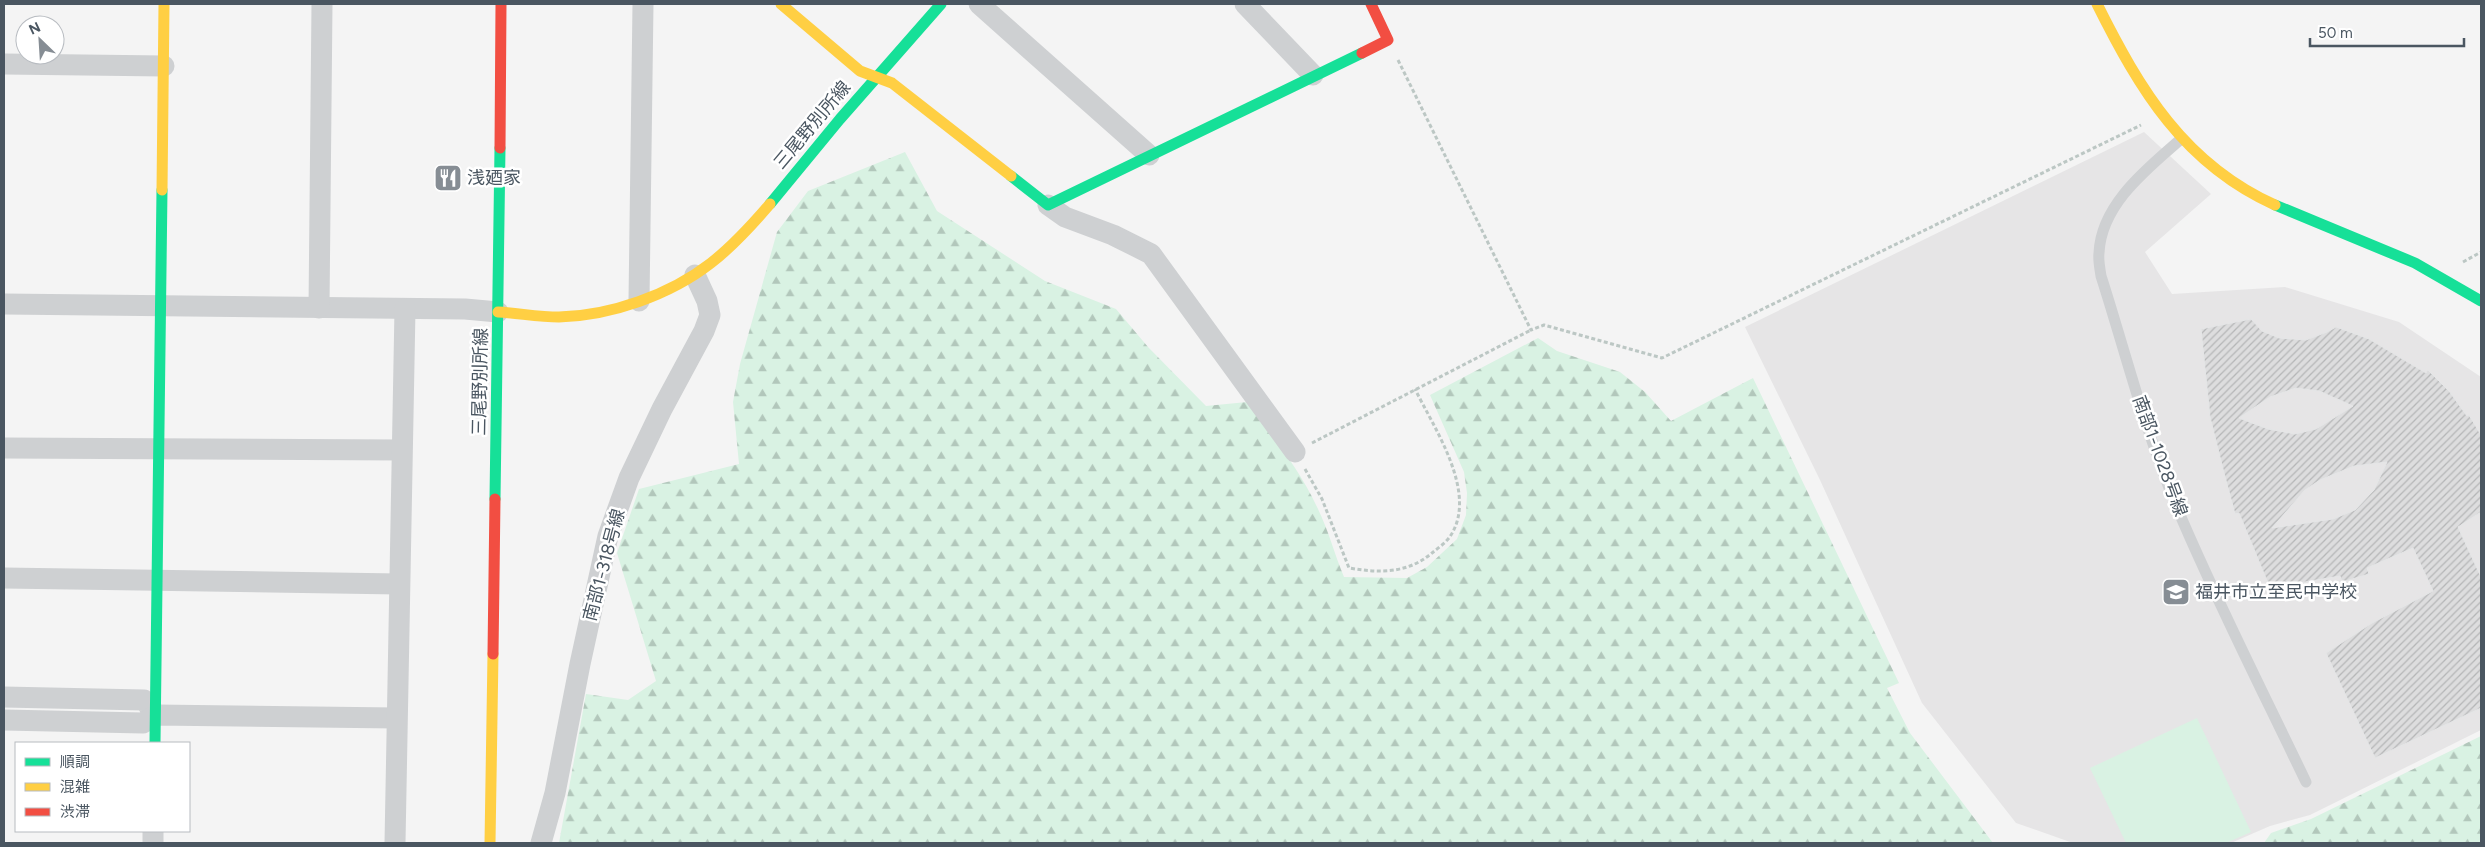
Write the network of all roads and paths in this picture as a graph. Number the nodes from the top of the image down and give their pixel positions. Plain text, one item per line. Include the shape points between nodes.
1 (164, 4) edge
2 (322, 4) edge
3 (501, 4) edge
4 (643, 4) edge
5 (781, 4) edge
6 (942, 4) edge
7 (979, 4) edge
8 (1245, 4) edge
9 (1371, 4) edge
10 (2097, 4) edge
11 (1388, 40) junction
12 (4, 64) edge
13 (164, 66) junction
14 (1313, 75) junction
15 (875, 77) junction
16 (2159, 114) junction
17 (2181, 138) junction
18 (1150, 155) junction
19 (1048, 205) junction
20 (695, 275) junction
21 (640, 300) junction
22 (2481, 301) edge
23 (4, 304) edge
24 (160, 306) junction
25 (319, 308) junction
26 (405, 309) junction
27 (498, 312) junction
28 (1531, 330) junction
29 (1415, 390) junction
30 (4, 448) edge
31 (160, 448) junction
32 (401, 450) junction
33 (1295, 452) junction
34 (4, 578) edge
35 (158, 581) junction
36 (399, 584) junction
37 (4, 697) edge
38 (156, 715) junction
39 (396, 718) junction
40 (4, 720) edge
41 (156, 742) edge
42 (2306, 782) dead end
43 (395, 843) edge
44 (490, 843) edge
45 (541, 843) edge

1 - 13 street
2 - 25 street
3 - 27 street
4 - 21 street
5 - 15 street via 860,71
6 - 15 street, 三尾野別所線
7 - 18 street
8 - 14 street
9 - 11 street
10 - 16 street via 2126,64
11 - 14 street
11 - 28 path
12 - 13 street
13 - 24 street
14 - 18 street
15 - 19 street via 892,83
15 - 20 street, 三尾野別所線 via 758,216
16 - 17 street
16 - 28 path via 1662,358 1544,325
17 - 22 street via 2198,157 2243,190 2440,275
17 - 42 lane, 南部1-1028号線 via 2129,188 2112,210 2102,232 2099,253 2101,276 2152,440 2178,509
18 - 19 street
19 - 33 street via 1065,216 1151,254
20 - 21 street, 三尾野別所線
20 - 45 street, 南部1-318号線 via 710,315 629,478 608,536 555,793
21 - 27 street, 三尾野別所線 via 559,317
23 - 24 street
24 - 25 street
24 - 31 street
25 - 26 street
26 - 27 street
26 - 32 street
27 - 44 street, 三尾野別所線
28 - 29 path
29 - 33 path
29 - 33 path via 1455,473 1460,494 1459,514 1451,535 1423,561 1404,570 1349,568 1322,499
30 - 31 street
31 - 32 street
31 - 35 street
32 - 36 street
34 - 35 street
35 - 36 street
35 - 38 street
36 - 39 street
37 - 38 street via 144,700
38 - 39 street
38 - 40 street via 143,722
38 - 41 street
39 - 43 street

